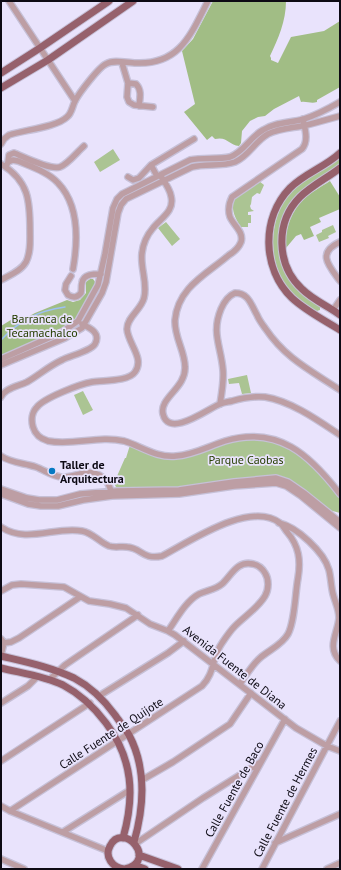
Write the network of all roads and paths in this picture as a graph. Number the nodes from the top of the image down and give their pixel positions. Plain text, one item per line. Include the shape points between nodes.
1 (9, 1) edge
2 (109, 1) edge
3 (132, 1) edge
4 (208, 1) edge
5 (40, 48) junction
6 (48, 60) junction
7 (122, 63) junction
8 (1, 73) edge
9 (128, 83) junction
10 (1, 88) edge
11 (75, 101) junction
12 (340, 102) edge
13 (139, 106) junction
14 (153, 107) dead end
15 (340, 116) edge
16 (303, 119) junction
17 (315, 123) junction
18 (304, 126) junction
19 (306, 137) junction
20 (194, 139) dead end
21 (1, 144) edge
22 (84, 146) dead end
23 (340, 152) edge
24 (5, 164) edge
25 (151, 165) junction
26 (340, 168) edge
27 (159, 175) junction
28 (172, 176) junction
29 (128, 177) dead end
30 (164, 180) junction
31 (156, 184) junction
32 (170, 191) junction
33 (110, 239) junction
34 (340, 242) edge
35 (73, 269) dead end
36 (101, 274) junction
37 (71, 276) dead end
38 (1, 280) edge
39 (340, 281) edge
40 (340, 300) edge
41 (331, 309) junction
42 (340, 315) edge
43 (323, 320) junction
44 (78, 321) junction
45 (84, 325) junction
46 (340, 330) edge
47 (1, 359) edge
48 (1, 366) edge
49 (340, 390) edge
50 (1, 397) edge
51 (220, 404) junction
52 (340, 436) edge
53 (1, 456) edge
54 (1, 489) edge
55 (111, 493) junction
56 (1, 494) edge
57 (340, 494) edge
58 (279, 523) junction
59 (339, 525) edge
60 (1, 527) edge
61 (1, 591) edge
62 (80, 597) junction
63 (138, 615) junction
64 (168, 630) junction
65 (2, 641) edge
66 (184, 641) junction
67 (1, 656) edge
68 (340, 661) edge
69 (214, 664) junction
70 (1, 668) edge
71 (57, 671) junction
72 (37, 677) junction
73 (49, 680) junction
74 (240, 684) junction
75 (251, 693) junction
76 (100, 696) junction
77 (1, 703) edge
78 (90, 703) junction
79 (285, 719) junction
80 (340, 722) edge
81 (128, 735) junction
82 (118, 741) junction
83 (327, 746) junction
84 (340, 751) edge
85 (1, 761) edge
86 (260, 762) junction
87 (142, 780) junction
88 (130, 790) junction
89 (1, 806) edge
90 (10, 811) junction
91 (340, 814) edge
92 (63, 832) junction
93 (123, 838) junction
94 (135, 843) junction
95 (275, 843) junction
96 (108, 850) junction
97 (139, 855) junction
98 (1, 859) edge
99 (340, 864) edge
100 (134, 865) junction
101 (113, 868) edge
102 (24, 869) edge
103 (124, 869) edge
104 (145, 869) edge
105 (178, 869) edge
106 (202, 869) edge
107 (262, 869) edge
108 (327, 869) edge

1 - 5 street
2 - 5 main road
3 - 6 main road
4 - 7 street via 179,50 152,63
5 - 6 street
5 - 8 main road
6 - 10 main road
6 - 11 street
7 - 9 street
7 - 11 street via 105,64
9 - 13 street via 129,102
9 - 13 street via 139,87
11 - 21 street via 71,112 61,122 9,135
12 - 16 street
13 - 14 street
15 - 17 street
16 - 18 street
16 - 27 street via 265,128 232,156 194,159
17 - 18 street
17 - 19 street
18 - 19 street
18 - 28 street via 268,134 244,157 235,162 196,166
19 - 51 street via 302,150 232,197 230,218 241,233 240,244 234,252 192,284 178,305 176,330 185,373 181,384 164,403 163,416 172,424 179,424
20 - 25 street
22 - 24 street via 58,167 50,167 14,153 9,155
23 - 43 main road via 290,189 277,208 270,229 269,252 278,279 296,302
24 - 35 street via 13,160 42,171 65,191 76,231
24 - 38 street via 21,182 27,195 30,210 30,249 23,266
25 - 27 street
25 - 29 street via 137,179
26 - 41 main road via 295,202 286,219 282,238 283,256 293,278 305,292
27 - 30 street
27 - 33 street via 125,192 117,199 113,208
28 - 30 street
28 - 32 street
30 - 31 street
30 - 32 street
31 - 32 street
31 - 33 street via 122,203
32 - 57 street via 170,209 144,243 141,259 145,295 128,326 128,334 139,360 135,372 125,378 74,387 41,403 33,414 34,430 41,438 51,442 119,440 168,457 184,455 237,438 269,438 284,443 300,454 319,470
33 - 36 street
33 - 45 street via 106,282
34 - 39 street via 330,249 327,259
36 - 37 street via 92,274 85,278 81,293 74,297 68,296 65,290
36 - 44 street via 96,290
40 - 41 street
41 - 42 main road
41 - 43 main road via 323,309
41 - 43 main road via 334,317 332,320
43 - 46 main road
44 - 45 street
44 - 47 street via 62,332
45 - 48 street via 65,338
45 - 50 street via 96,333 96,341 92,347 54,364 27,382 2,394
49 - 51 street via 287,354 274,341 248,298 235,293 223,305 216,325 223,372
51 - 52 street via 243,398 272,399 306,413
53 - 55 street via 62,478 94,473 105,480
54 - 55 street via 39,500 57,500 80,494
55 - 56 street via 58,506 28,504
55 - 59 street via 179,494 219,487 279,484 301,496
58 - 60 street via 259,517 235,520 220,525 162,556 154,557 127,547 108,546 84,531 25,534 14,533
58 - 68 street via 287,524 313,546 327,565 338,609 339,619 333,646
58 - 74 street via 292,538 300,559 292,621 284,640 260,658
61 - 62 street, Avenida Fuente de Diana via 12,585 32,584 64,587
62 - 63 street, Avenida Fuente de Diana via 95,603 118,605
62 - 65 street via 19,638 11,642
63 - 64 street, Avenida Fuente de Diana via 156,627
63 - 71 street
64 - 66 street, Avenida Fuente de Diana
64 - 69 street, Calle Fuente de Quijote via 189,601 222,584 235,568 249,563 261,568 268,580 266,595 259,605 234,627 218,649
65 - 67 street
66 - 69 street, Avenida Fuente de Diana
66 - 76 street
67 - 71 main road
69 - 74 street, Avenida Fuente de Diana
69 - 81 street, Calle Fuente de Quijote via 208,680 202,686
70 - 72 main road
71 - 73 street
71 - 76 main road via 75,679
72 - 73 main road
72 - 77 street via 28,686
73 - 78 main road
74 - 75 street, Avenida Fuente de Diana
75 - 79 street, Avenida Fuente de Diana
75 - 87 street via 230,724
76 - 81 main road
78 - 82 main road
78 - 85 street
79 - 83 street, Avenida Fuente de Diana
79 - 86 street, Calle Fuente de Baco
80 - 83 street, Calle Fuente de Hermes
81 - 82 street, Calle Fuente de Quijote
81 - 87 main road via 138,758
82 - 88 main road via 127,764
82 - 90 street, Calle Fuente de Quijote
83 - 84 street, Avenida Fuente de Diana
83 - 95 street, Calle Fuente de Hermes
86 - 94 street
86 - 106 street, Calle Fuente de Baco
87 - 94 main road via 141,813
88 - 92 street
88 - 93 main road via 129,811
89 - 90 street
90 - 92 street
91 - 95 street
92 - 96 street
93 - 94 main road
93 - 96 main road via 112,843
94 - 97 main road
95 - 107 street, Calle Fuente de Hermes
96 - 101 main road
97 - 100 main road
97 - 105 main road
98 - 102 street
99 - 108 street
100 - 103 main road
100 - 104 main road
101 - 103 main road

